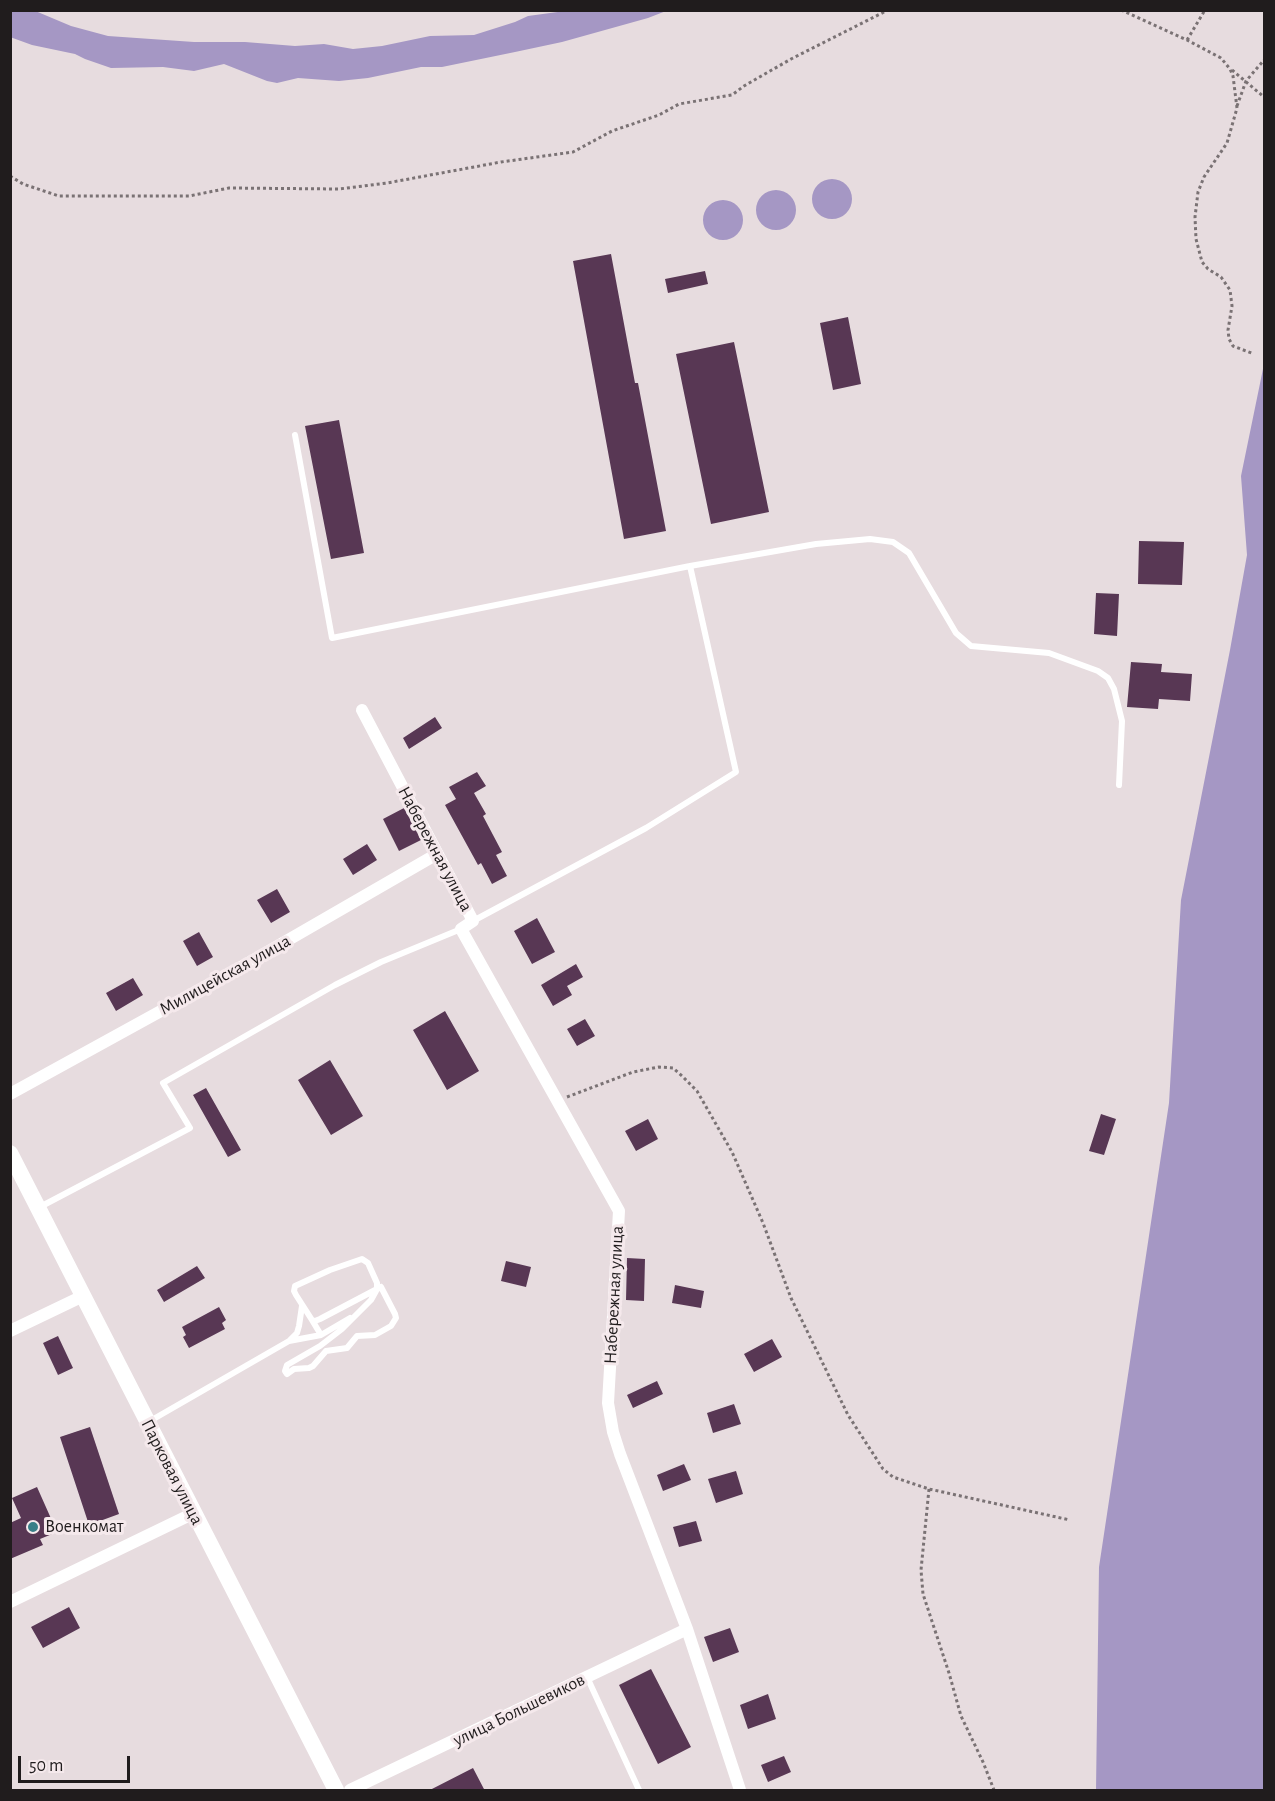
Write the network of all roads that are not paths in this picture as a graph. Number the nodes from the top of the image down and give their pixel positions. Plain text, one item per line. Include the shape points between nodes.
1 (295, 435) dead end
2 (690, 566) junction
3 (362, 710) dead end
4 (1119, 785) dead end
5 (437, 854) junction
6 (473, 921) junction
7 (461, 929) junction
8 (10, 1094) edge
9 (12, 1158) edge
10 (38, 1208) junction
11 (379, 1288) junction
12 (83, 1296) junction
13 (302, 1306) junction
14 (357, 1313) junction
15 (312, 1320) junction
16 (10, 1331) edge
17 (321, 1335) junction
18 (289, 1341) junction
19 (147, 1423) junction
20 (194, 1513) junction
21 (10, 1602) edge
22 (687, 1629) junction
23 (587, 1677) junction
24 (336, 1791) edge
25 (350, 1791) edge
26 (639, 1791) edge
27 (740, 1791) edge

1 - 2 lane via 332,638
2 - 4 lane via 816,544 870,538 893,542 909,553 956,633 971,646 1049,653 1108,678 1122,722
2 - 6 lane via 736,772 646,828
3 - 5 street, Набережная улица
5 - 6 street, Набережная улица
5 - 8 street, Милицейская улица
6 - 7 street, Набережная улица
7 - 10 lane via 335,985 163,1083 190,1128
7 - 22 street, Набережная улица via 619,1211 608,1403 620,1454
9 - 10 street, Парковая улица
10 - 12 street, Парковая улица
11 - 13 lane via 365,1260 355,1260 295,1286
11 - 14 lane
11 - 14 lane via 386,1287 396,1318 391,1326 375,1335 357,1336 347,1347 326,1351 313,1366 287,1374 287,1365 330,1340
11 - 15 lane
12 - 16 street
12 - 19 street, Парковая улица
13 - 15 lane
13 - 18 lane via 297,1333
14 - 17 lane
15 - 17 lane
17 - 18 lane
18 - 19 lane
19 - 20 street, Парковая улица
20 - 21 street
20 - 24 street, Парковая улица
22 - 23 street, улица Большевиков
22 - 27 street, Набережная улица
23 - 25 street, улица Большевиков
23 - 26 lane

